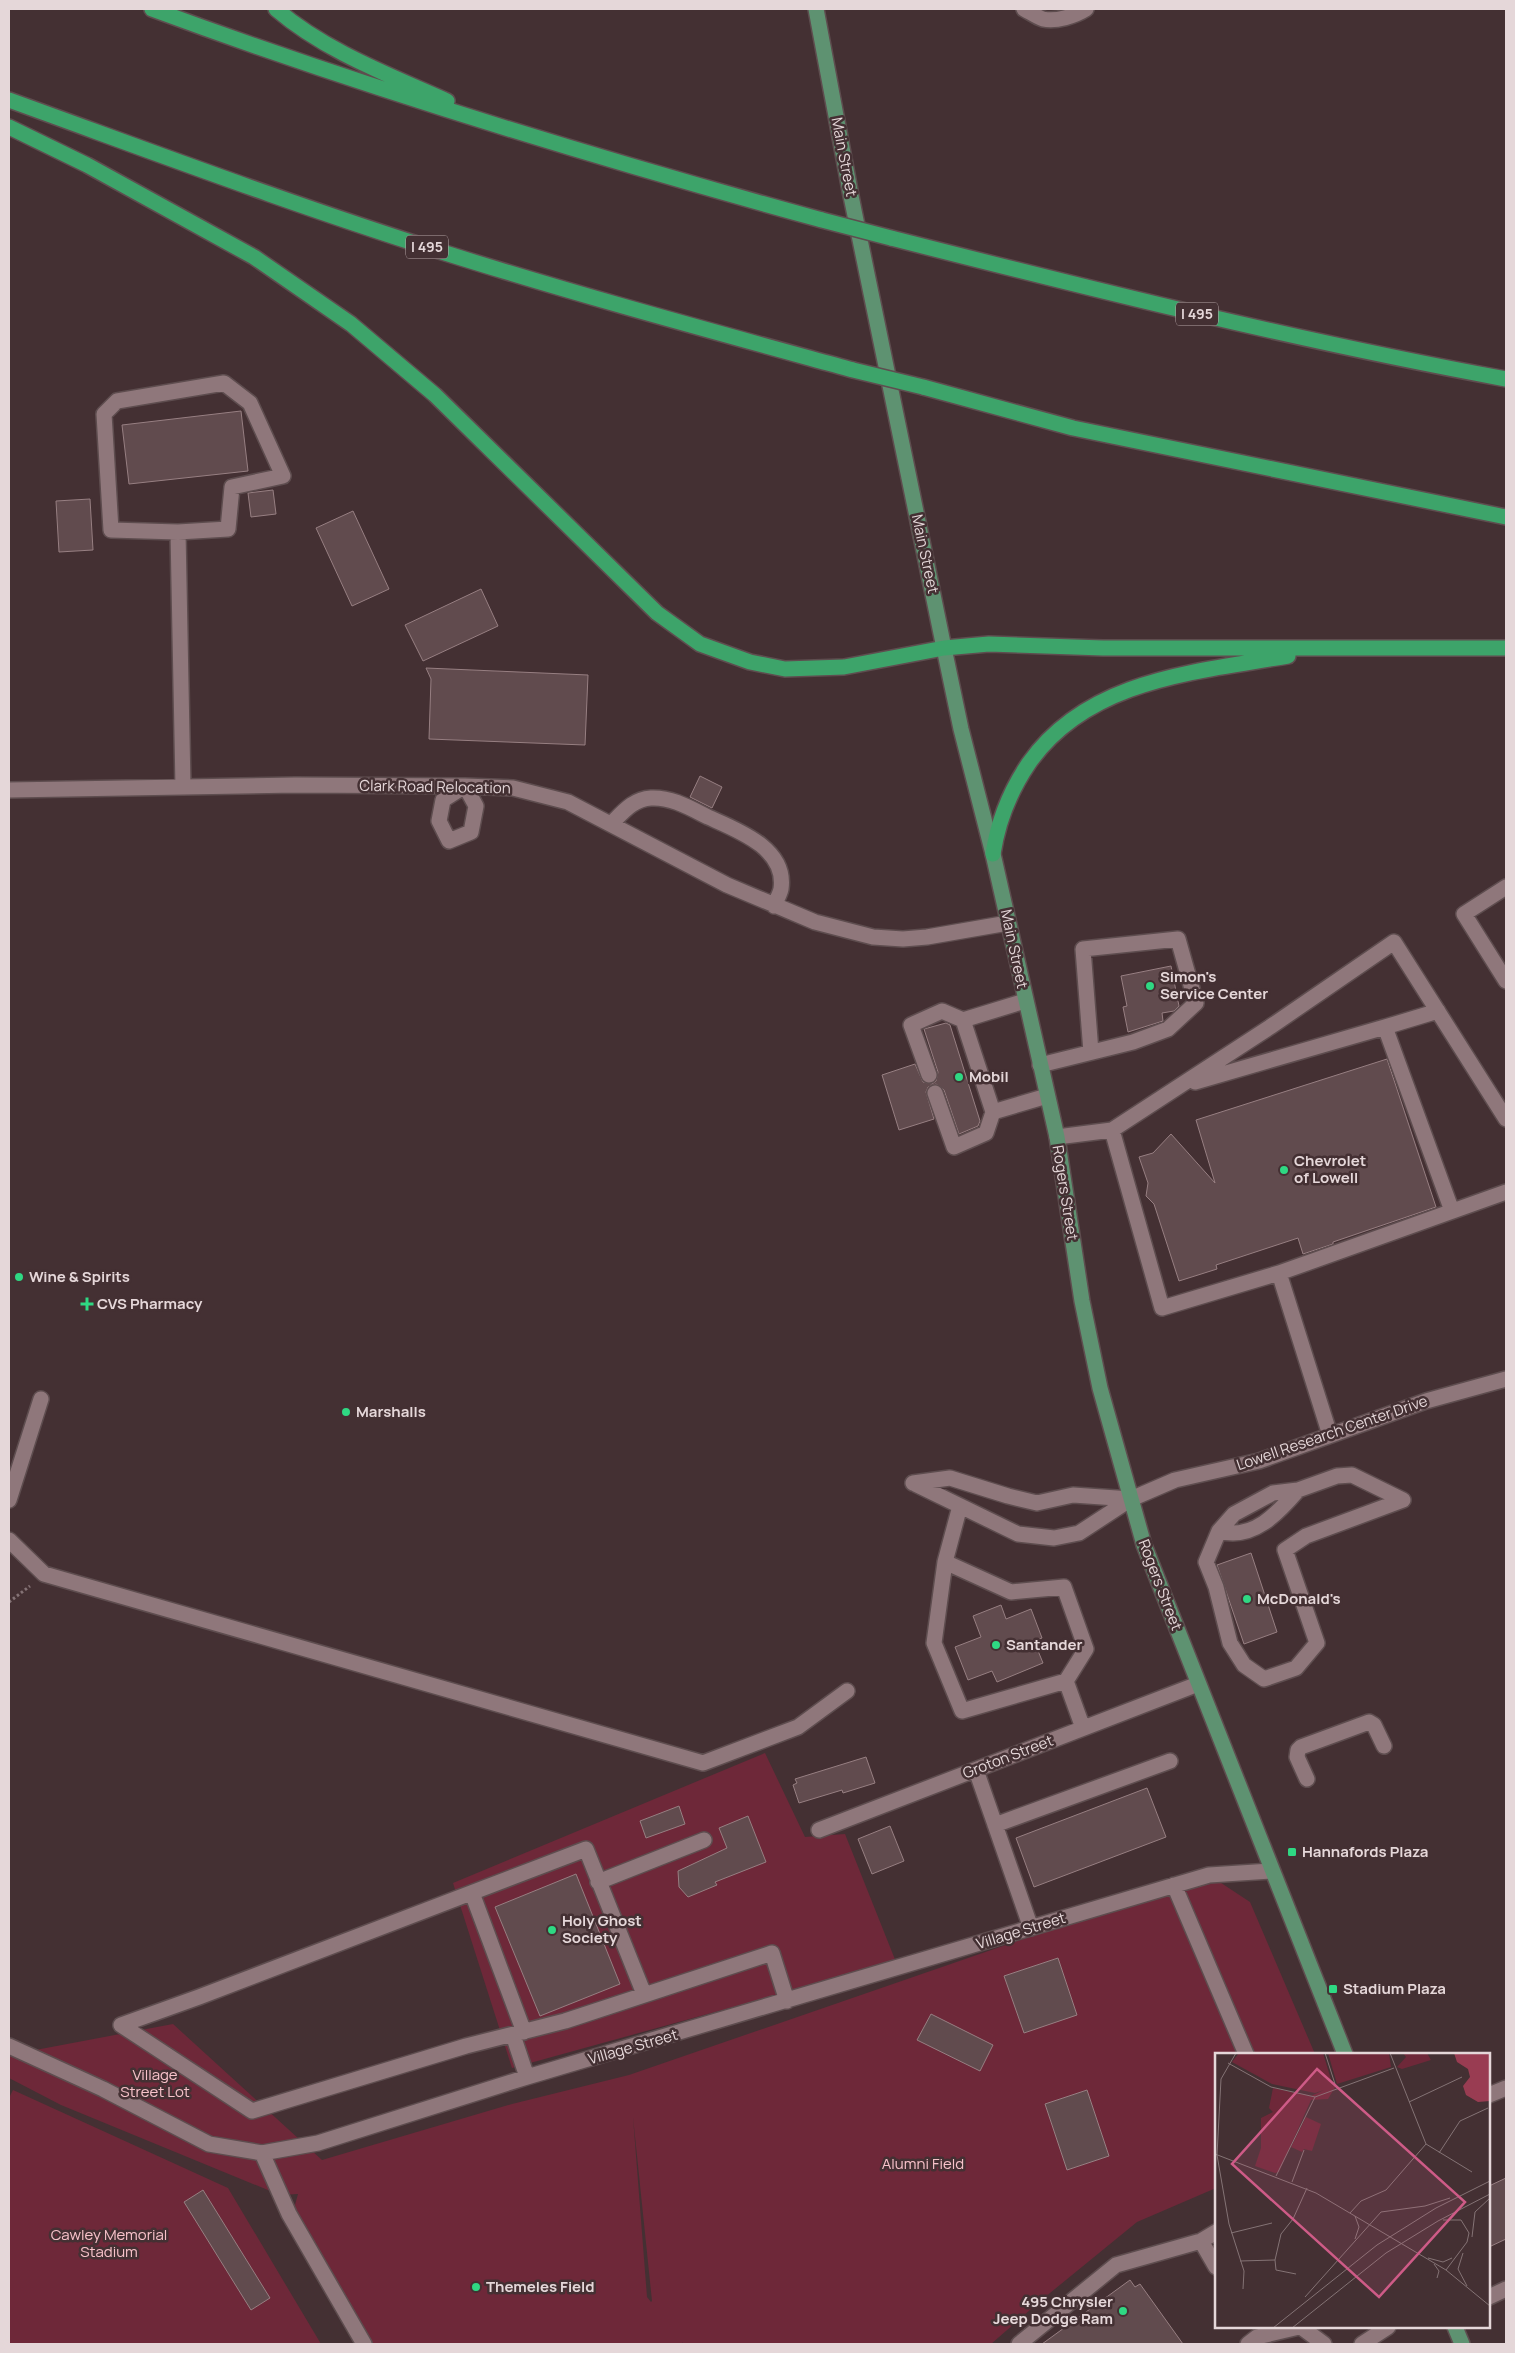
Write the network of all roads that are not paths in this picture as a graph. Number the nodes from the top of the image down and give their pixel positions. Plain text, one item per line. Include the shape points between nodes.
1 (152, 9) edge
2 (276, 9) edge
3 (816, 9) edge
4 (1024, 9) edge
5 (1086, 9) edge
6 (9, 100) edge
7 (9, 127) edge
8 (508, 130) junction
9 (1506, 379) edge
10 (1506, 516) edge
11 (178, 532) junction
12 (944, 648) junction
13 (1506, 648) edge
14 (1327, 649) junction
15 (183, 787) junction
16 (9, 790) edge
17 (610, 824) junction
18 (993, 854) junction
19 (1506, 887) edge
20 (774, 906) junction
21 (1008, 923) junction
22 (1506, 981) edge
23 (1025, 1001) junction
24 (1438, 1011) junction
25 (963, 1020) junction
26 (1385, 1028) junction
27 (1092, 1052) junction
28 (1040, 1065) junction
29 (929, 1076) dead end
30 (1179, 1086) junction
31 (935, 1093) dead end
32 (1047, 1096) junction
33 (993, 1112) junction
34 (1506, 1119) edge
35 (1112, 1130) junction
36 (1057, 1137) junction
37 (1506, 1192) edge
38 (1452, 1211) junction
39 (1279, 1273) junction
40 (1506, 1379) edge
41 (41, 1399) dead end
42 (1330, 1435) junction
43 (1298, 1490) junction
44 (1131, 1499) junction
45 (9, 1500) edge
46 (960, 1506) junction
47 (1220, 1531) junction
48 (9, 1540) edge
49 (945, 1562) junction
50 (1066, 1681) junction
51 (1198, 1684) junction
52 (847, 1691) dead end
53 (1083, 1728) junction
54 (1384, 1746) dead end
55 (1170, 1761) dead end
56 (976, 1770) junction
57 (1307, 1779) dead end
58 (995, 1825) junction
59 (819, 1830) dead end
60 (704, 1840) dead end
61 (1271, 1871) junction
62 (598, 1882) junction
63 (1174, 1885) junction
64 (472, 1892) junction
65 (1031, 1928) junction
66 (644, 1994) junction
67 (787, 2002) junction
68 (519, 2033) junction
69 (9, 2046) edge
70 (1246, 2053) edge
71 (1345, 2053) edge
72 (527, 2077) junction
73 (1506, 2088) edge
74 (1490, 2095) edge
75 (262, 2153) junction
76 (1215, 2233) edge
77 (1201, 2241) junction
78 (1215, 2266) edge
79 (1506, 2289) edge
80 (1490, 2297) edge
81 (1295, 2328) edge
82 (1301, 2328) edge
83 (1386, 2328) edge
84 (1455, 2328) edge
85 (1252, 2336) edge
86 (364, 2344) edge
87 (1019, 2344) edge
88 (1324, 2344) edge
89 (1362, 2344) edge
90 (1462, 2344) edge

1 - 8 highway, I 495
2 - 8 highway via 351,57
3 - 12 main road, Main Street
4 - 5 street via 1043,19 1061,19
6 - 10 highway, I 495, bridge via 281,199 605,302 1073,428
7 - 12 highway via 87,165 254,257 351,324 435,395 657,613 700,644 750,662 785,669 844,666
8 - 9 highway, I 495, bridge via 891,238 1188,312
11 - 11 street via 111,530 104,414 117,401 224,383 250,403 284,476 232,486 228,529
11 - 15 street
12 - 14 highway via 989,644
12 - 18 main road, Main Street
13 - 14 highway
14 - 18 highway via 1187,674 1117,694 1086,709 1050,737 1018,780 1004,811
15 - 16 street, Clark Road Relocation
15 - 17 street, Clark Road Relocation via 513,788 568,802
17 - 20 street, Clark Road Relocation
17 - 20 street via 633,803 651,798 673,800 748,835 768,850 778,868 781,889
18 - 21 main road, Main Street
19 - 22 street via 1464,914
20 - 21 street, Clark Road Relocation via 815,922 873,937 927,937
21 - 23 main road, Main Street
23 - 25 street
23 - 28 main road, Main Street
24 - 26 street
24 - 30 street via 1394,942
24 - 34 street
25 - 29 street via 942,1011 910,1025
25 - 33 street
26 - 30 street
26 - 38 street
27 - 27 street via 1168,1029 1196,1004 1178,939 1083,949
27 - 28 street
28 - 32 main road, Main Street
30 - 35 street
31 - 33 street via 954,1147 986,1133
32 - 33 street
32 - 36 main road, Rogers Street
35 - 36 street
35 - 39 street via 1162,1308
36 - 44 main road, Rogers Street via 1086,1320 1100,1388
37 - 38 street
38 - 39 street
39 - 42 street
40 - 42 street, Lowell Research Center Drive via 1426,1401
41 - 45 street
42 - 44 street, Lowell Research Center Drive via 1258,1461 1175,1480
43 - 47 street via 1273,1493 1234,1514
43 - 47 street via 1265,1524 1230,1534
43 - 47 street via 1337,1476 1352,1475 1403,1500 1306,1536 1285,1550 1317,1643 1296,1668 1264,1679 1244,1665 1230,1643 1206,1562
44 - 46 street, Lowell Research Center Drive via 1079,1533 1054,1538 1018,1534
44 - 46 street, Lowell Research Center Drive via 1073,1495 1037,1503 950,1478 913,1483
44 - 51 main road, Rogers Street via 1144,1545
46 - 49 street
48 - 52 street via 44,1574 703,1763 798,1728
49 - 50 street via 1011,1592 1064,1587 1086,1649
49 - 50 street via 934,1644 962,1711
50 - 53 street
51 - 53 street, Groton Street
51 - 61 main road, Rogers Street
53 - 56 street, Groton Street
54 - 57 street via 1374,1725 1369,1722 1301,1747 1297,1757
55 - 58 street
56 - 58 street
56 - 59 street, Groton Street
58 - 65 street
60 - 62 street
61 - 63 street, Village Street via 1209,1874
61 - 71 main road, Rogers Street
62 - 64 street via 586,1849
62 - 66 street
63 - 65 street, Village Street
63 - 70 street
64 - 68 street
64 - 68 street via 121,2025 252,2111
65 - 67 street, Village Street
66 - 67 street via 772,1953
66 - 68 street
67 - 72 street, Village Street
68 - 72 street
69 - 75 street, Village Street via 103,2089 209,2144
72 - 75 street, Village Street via 318,2143
73 - 74 street
75 - 86 street via 289,2214
76 - 77 street
77 - 78 street
77 - 87 street via 1116,2265
79 - 80 street
81 - 85 street
82 - 88 street
83 - 89 street
84 - 90 main road

